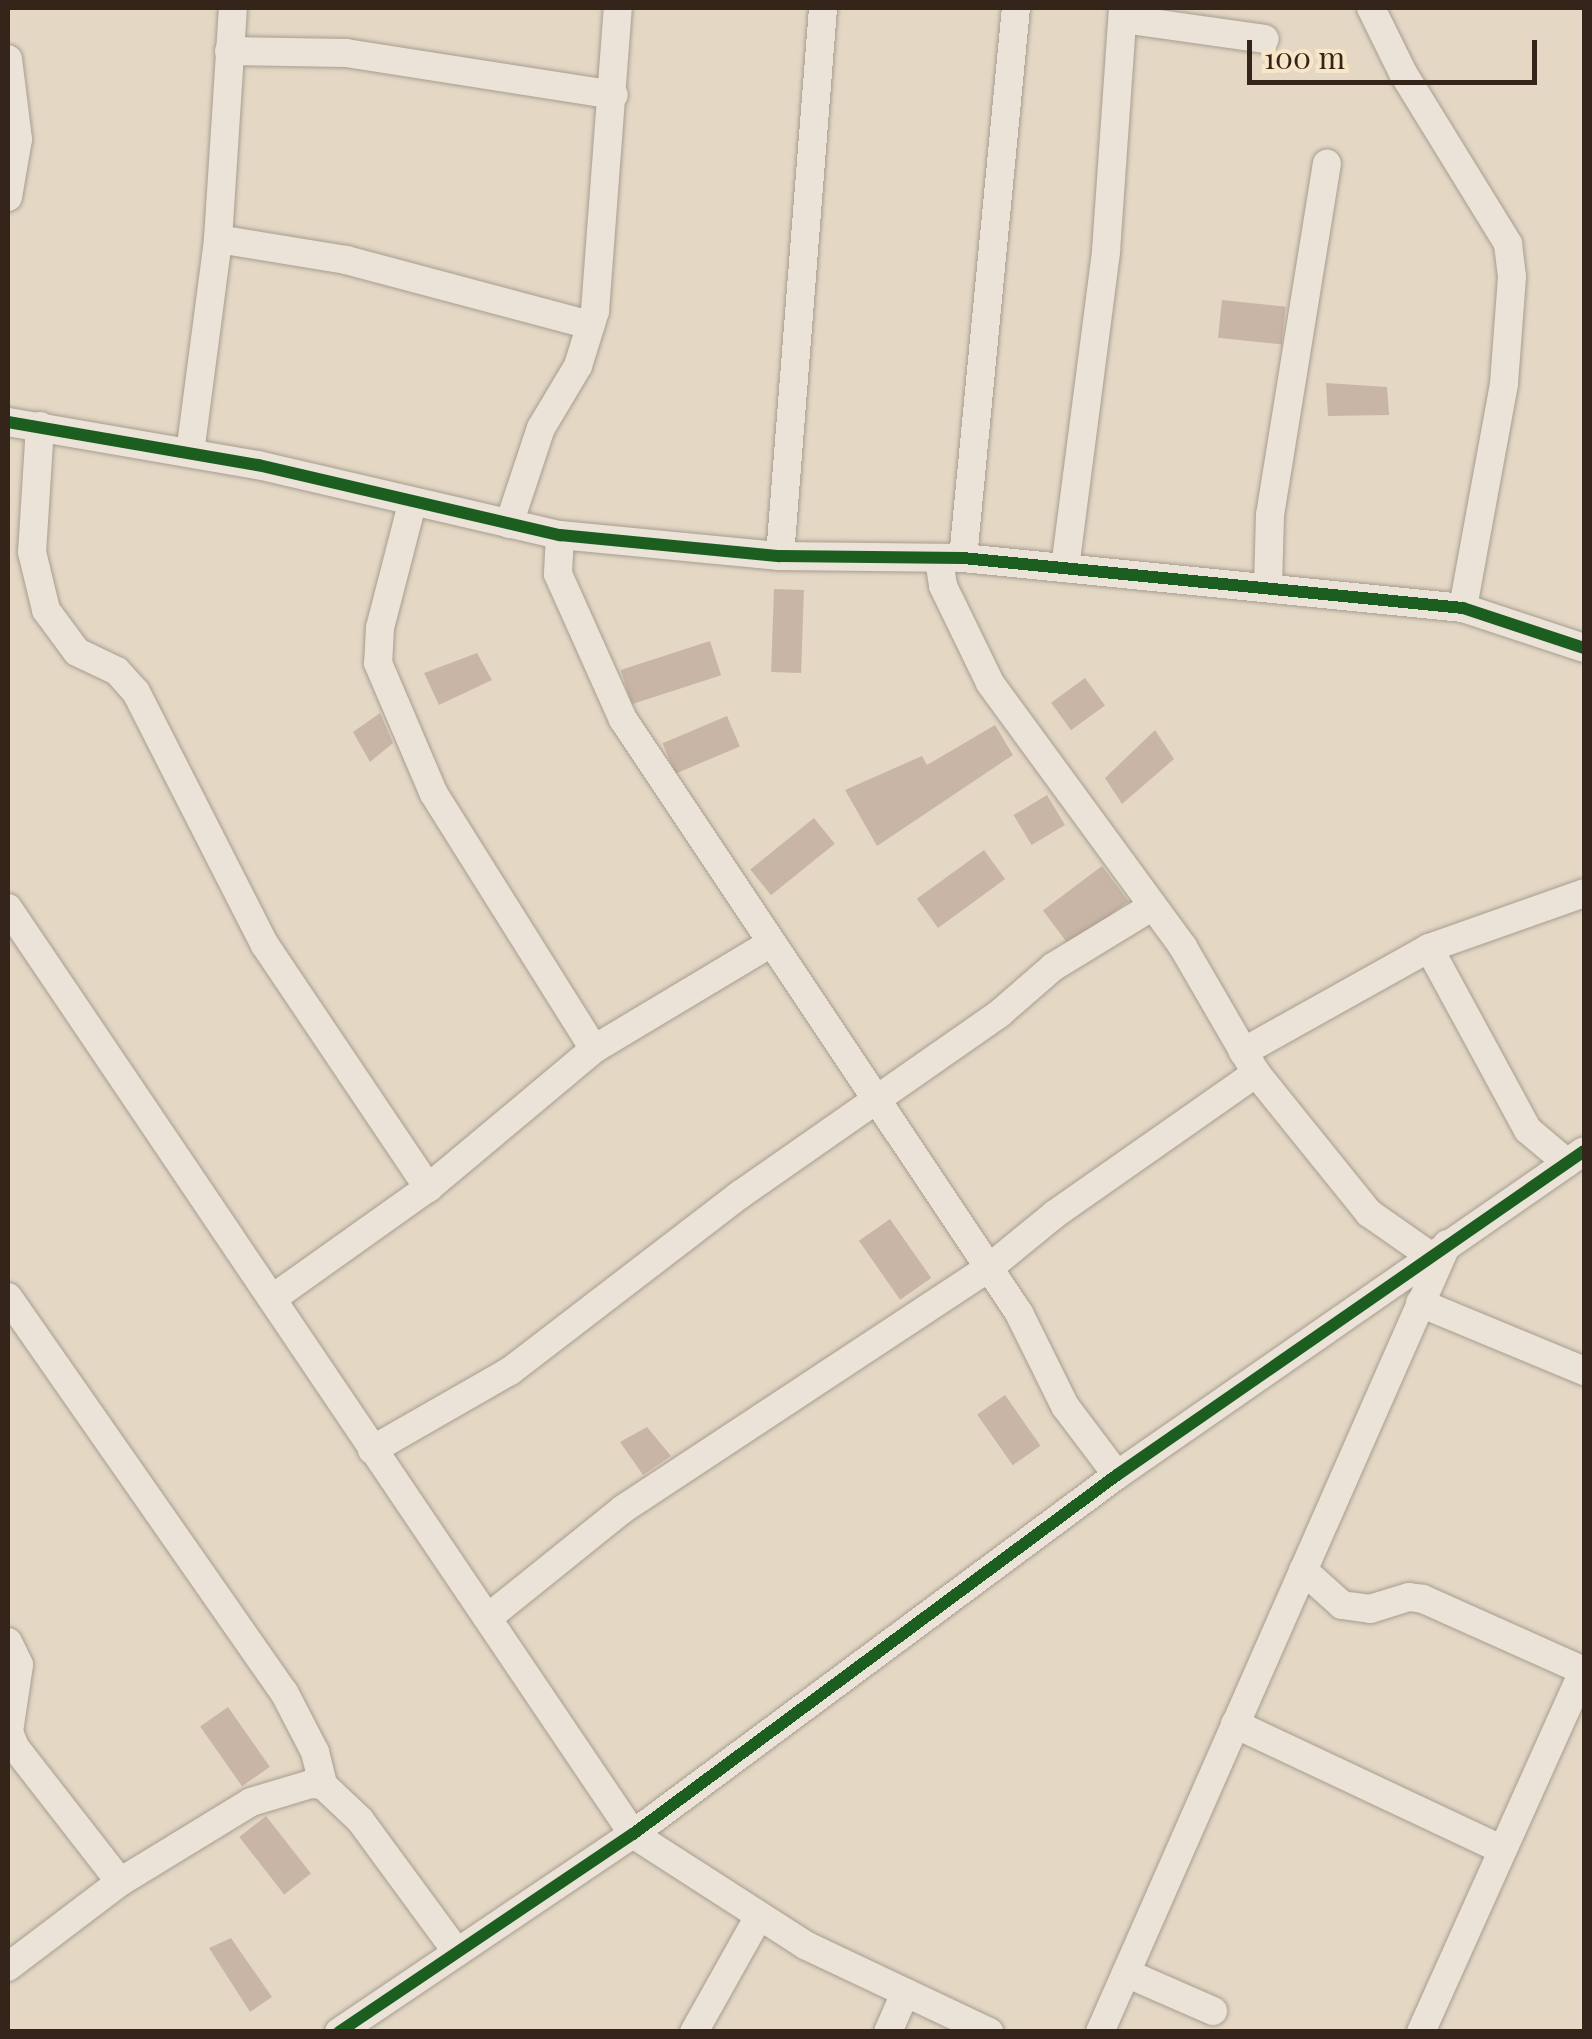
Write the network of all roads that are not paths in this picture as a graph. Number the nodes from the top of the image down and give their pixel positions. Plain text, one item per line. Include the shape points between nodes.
1 (233, 8) edge
2 (618, 8) edge
3 (823, 8) edge
4 (1016, 8) edge
5 (1371, 8) edge
6 (1124, 14) edge
7 (1265, 40) dead end
8 (228, 51) junction
9 (8, 59) edge
10 (614, 95) junction
11 (1326, 164) dead end
12 (8, 197) edge
13 (218, 239) junction
14 (590, 325) junction
15 (8, 422) edge
16 (40, 426) junction
17 (190, 453) junction
18 (412, 504) junction
19 (509, 524) junction
20 (560, 535) junction
21 (780, 556) junction
22 (951, 559) junction
23 (1065, 568) junction
24 (1268, 586) junction
25 (1464, 608) junction
26 (1584, 648) edge
27 (1584, 893) edge
28 (1153, 906) junction
29 (8, 908) edge
30 (771, 944) junction
31 (1429, 948) junction
32 (594, 1048) junction
33 (1249, 1062) junction
34 (879, 1102) junction
35 (1576, 1157) edge
36 (428, 1188) junction
37 (1438, 1249) junction
38 (990, 1268) junction
39 (8, 1297) edge
40 (273, 1298) junction
41 (1420, 1302) junction
42 (1584, 1371) edge
43 (372, 1450) junction
44 (1116, 1475) junction
45 (1303, 1570) junction
46 (490, 1616) junction
47 (8, 1642) edge
48 (1584, 1670) edge
49 (1235, 1724) junction
50 (323, 1785) junction
51 (632, 1834) junction
52 (1499, 1848) junction
53 (120, 1882) junction
54 (759, 1916) junction
55 (458, 1952) junction
56 (8, 1967) edge
57 (1126, 1973) junction
58 (904, 1993) junction
59 (1214, 2011) dead end
60 (339, 2032) edge
61 (694, 2032) edge
62 (888, 2032) edge
63 (989, 2032) edge
64 (1100, 2032) edge
65 (1420, 2032) edge

1 - 8 street
2 - 10 street
3 - 21 street
4 - 22 street
5 - 25 street via 1508,244 1504,384
6 - 7 street
6 - 23 street via 1106,250
8 - 10 street via 346,53
8 - 13 street
9 - 12 street via 18,139
10 - 14 street
11 - 24 street via 1270,515
13 - 14 street via 346,260
13 - 17 street
14 - 19 street via 578,366 540,428
15 - 16 street
16 - 17 street
16 - 36 street via 32,552 46,610 76,652 118,671 136,692 264,945
17 - 18 street
18 - 19 street
18 - 32 street via 380,628 378,663 434,794
19 - 20 street
20 - 21 street
20 - 30 street via 558,574 623,718
21 - 22 street
22 - 23 street
22 - 28 street via 964,637 990,683
23 - 24 street
24 - 25 street
25 - 26 street
27 - 31 street
28 - 33 street
28 - 34 street via 1052,967
29 - 40 street
30 - 32 street
30 - 34 street
31 - 33 street
31 - 35 street via 1528,1130
32 - 36 street
33 - 37 street via 1369,1213
33 - 38 street
34 - 38 street
34 - 43 street via 741,1194 510,1371
35 - 37 street
36 - 40 street
37 - 41 street
37 - 44 street
38 - 44 street via 1065,1406
38 - 46 street via 655,1486
39 - 50 street via 284,1692 315,1752
40 - 43 street
41 - 42 street
41 - 45 street
43 - 46 street
44 - 51 street
45 - 48 street via 1342,1605 1370,1609 1423,1599
45 - 49 street
46 - 51 street
47 - 53 street via 19,1666 10,1720 15,1747
48 - 52 street
49 - 52 street
49 - 57 street
50 - 53 street via 289,1787 250,1802
50 - 55 street via 400,1866
51 - 54 street
51 - 55 street
52 - 65 street
53 - 56 street
54 - 58 street
54 - 61 street
55 - 60 street
57 - 59 street
57 - 64 street
58 - 62 street
58 - 63 street

